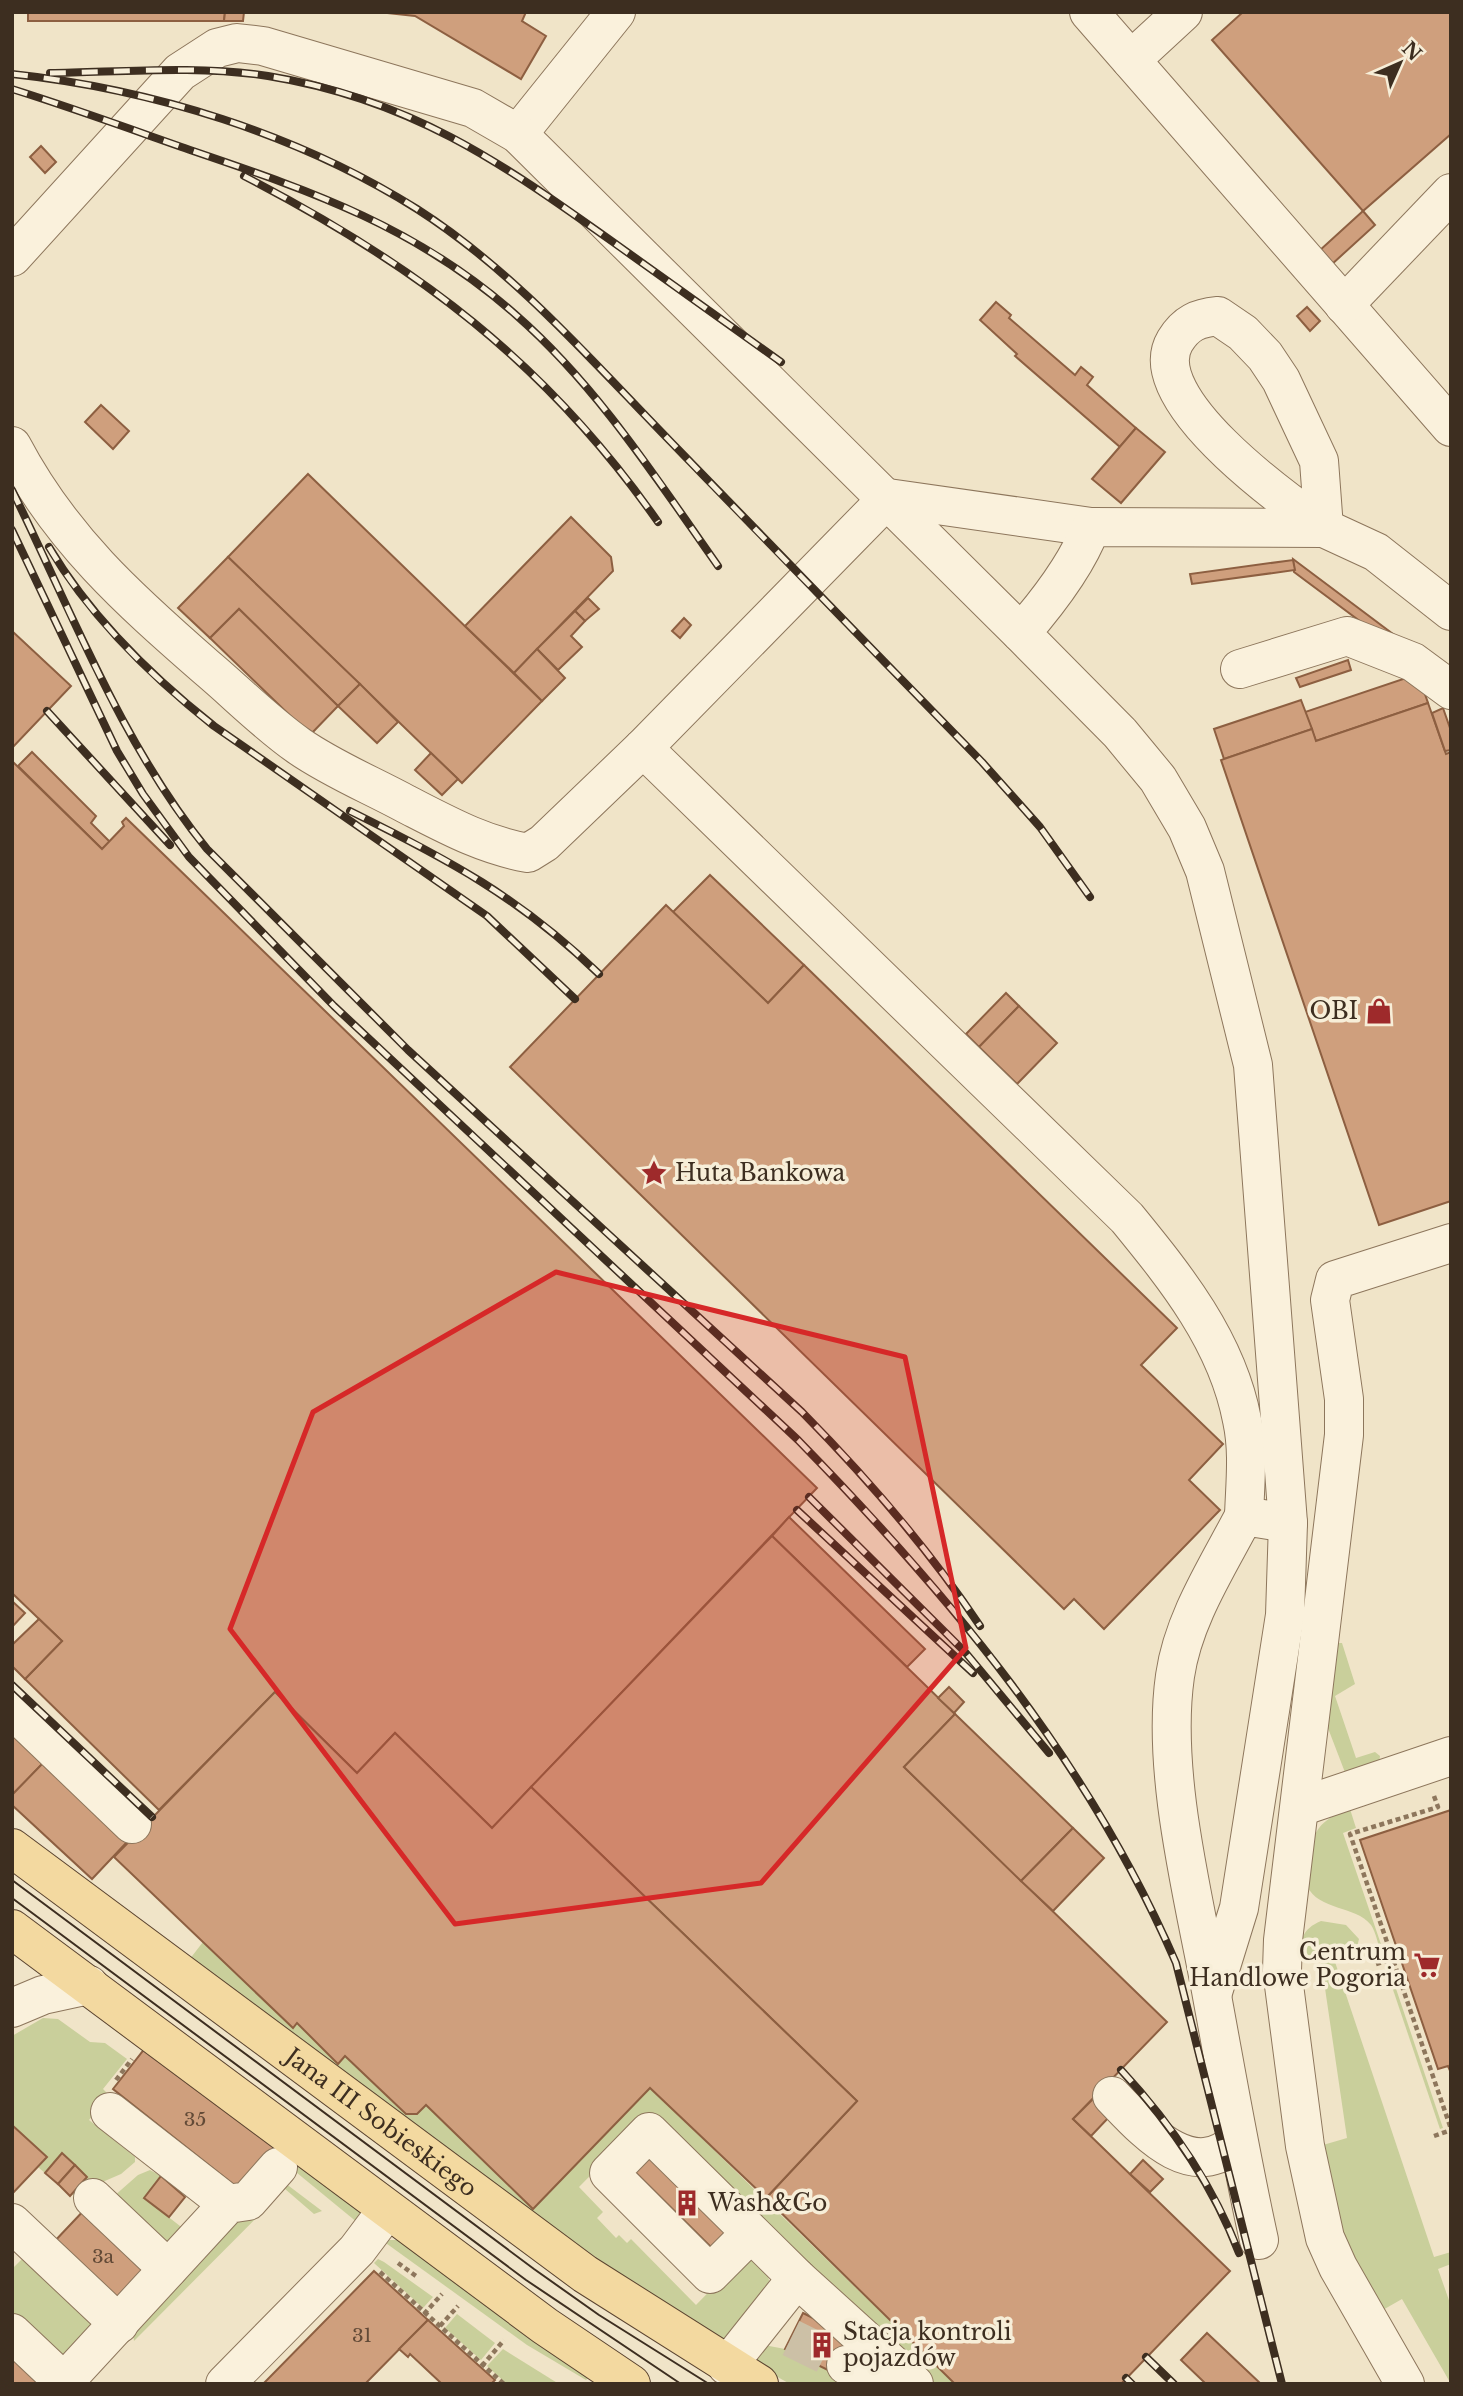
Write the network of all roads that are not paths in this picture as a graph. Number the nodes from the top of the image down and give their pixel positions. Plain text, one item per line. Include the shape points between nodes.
1 (616, 12) edge
2 (1088, 12) edge
3 (1183, 12) edge
4 (1131, 61) junction
5 (518, 134) junction
6 (1451, 193) edge
7 (12, 257) edge
8 (1345, 305) junction
9 (1451, 427) edge
10 (12, 446) edge
11 (888, 498) junction
12 (1091, 527) junction
13 (1324, 528) junction
14 (1451, 611) edge
15 (1021, 633) junction
16 (1240, 669) dead end
17 (1451, 690) edge
18 (643, 748) junction
19 (1451, 1242) edge
20 (1244, 1516) junction
21 (1288, 1523) junction
22 (12, 1709) edge
23 (1437, 1761) edge
24 (1300, 1807) junction
25 (132, 1824) dead end
26 (12, 1848) edge
27 (12, 1929) edge
28 (89, 1985) junction
29 (1212, 1996) junction
30 (12, 2008) edge
31 (1112, 2096) dead end
32 (109, 2101) road end
33 (1237, 2141) junction
34 (278, 2167) dead end
35 (93, 2198) dead end
36 (228, 2204) junction
37 (387, 2210) junction
38 (15, 2231) edge
39 (751, 2233) dead end
40 (1259, 2240) dead end
41 (169, 2269) junction
42 (797, 2278) junction
43 (119, 2324) junction
44 (12, 2333) edge
45 (846, 2365) tunnel mouth
46 (743, 2375) edge
47 (907, 2377) edge
48 (65, 2383) edge
49 (226, 2384) edge
50 (631, 2384) edge
51 (1405, 2384) edge

1 - 5 street
2 - 4 street
3 - 4 street
4 - 8 street
5 - 7 street via 473,108 398,84 263,46 237,43 216,48 180,72
5 - 11 street
6 - 8 street
8 - 9 street
10 - 18 street via 47,507 89,559 277,729 314,755 470,837 528,853
11 - 12 street
11 - 15 street
11 - 18 street
12 - 13 street
12 - 15 street via 1082,551
13 - 13 street via 1319,461 1281,380 1243,333 1218,316 1197,318 1181,332 1170,351 1174,382 1196,417 1242,466
13 - 14 street via 1376,552
15 - 21 street via 1120,733 1158,779 1187,828 1205,871 1253,1065
16 - 17 street via 1347,636 1413,662
18 - 20 street via 1127,1218 1176,1278 1221,1352 1242,1420 1247,1470
19 - 24 street via 1335,1280 1330,1300 1344,1399 1344,1435
20 - 21 street
20 - 29 street via 1182,1642 1172,1712 1173,1770
21 - 29 street via 1286,1615 1239,1908
22 - 25 street
23 - 24 street
24 - 51 street via 1282,1962 1317,2210 1338,2267
26 - 46 main road, Jana III Sobieskiego via 585,2274
27 - 28 main road
28 - 30 street via 43,1994
28 - 37 main road
29 - 33 street
31 - 33 street via 1151,2136 1192,2158 1224,2154
32 - 36 street
33 - 40 street
34 - 36 street via 248,2201
35 - 41 street
36 - 41 street
37 - 49 street via 357,2250
37 - 50 main road
38 - 43 street
39 - 42 street
41 - 43 street
42 - 46 street via 776,2330
42 - 47 street
43 - 48 street
44 - 48 street
45 - 47 street via 878,2379

